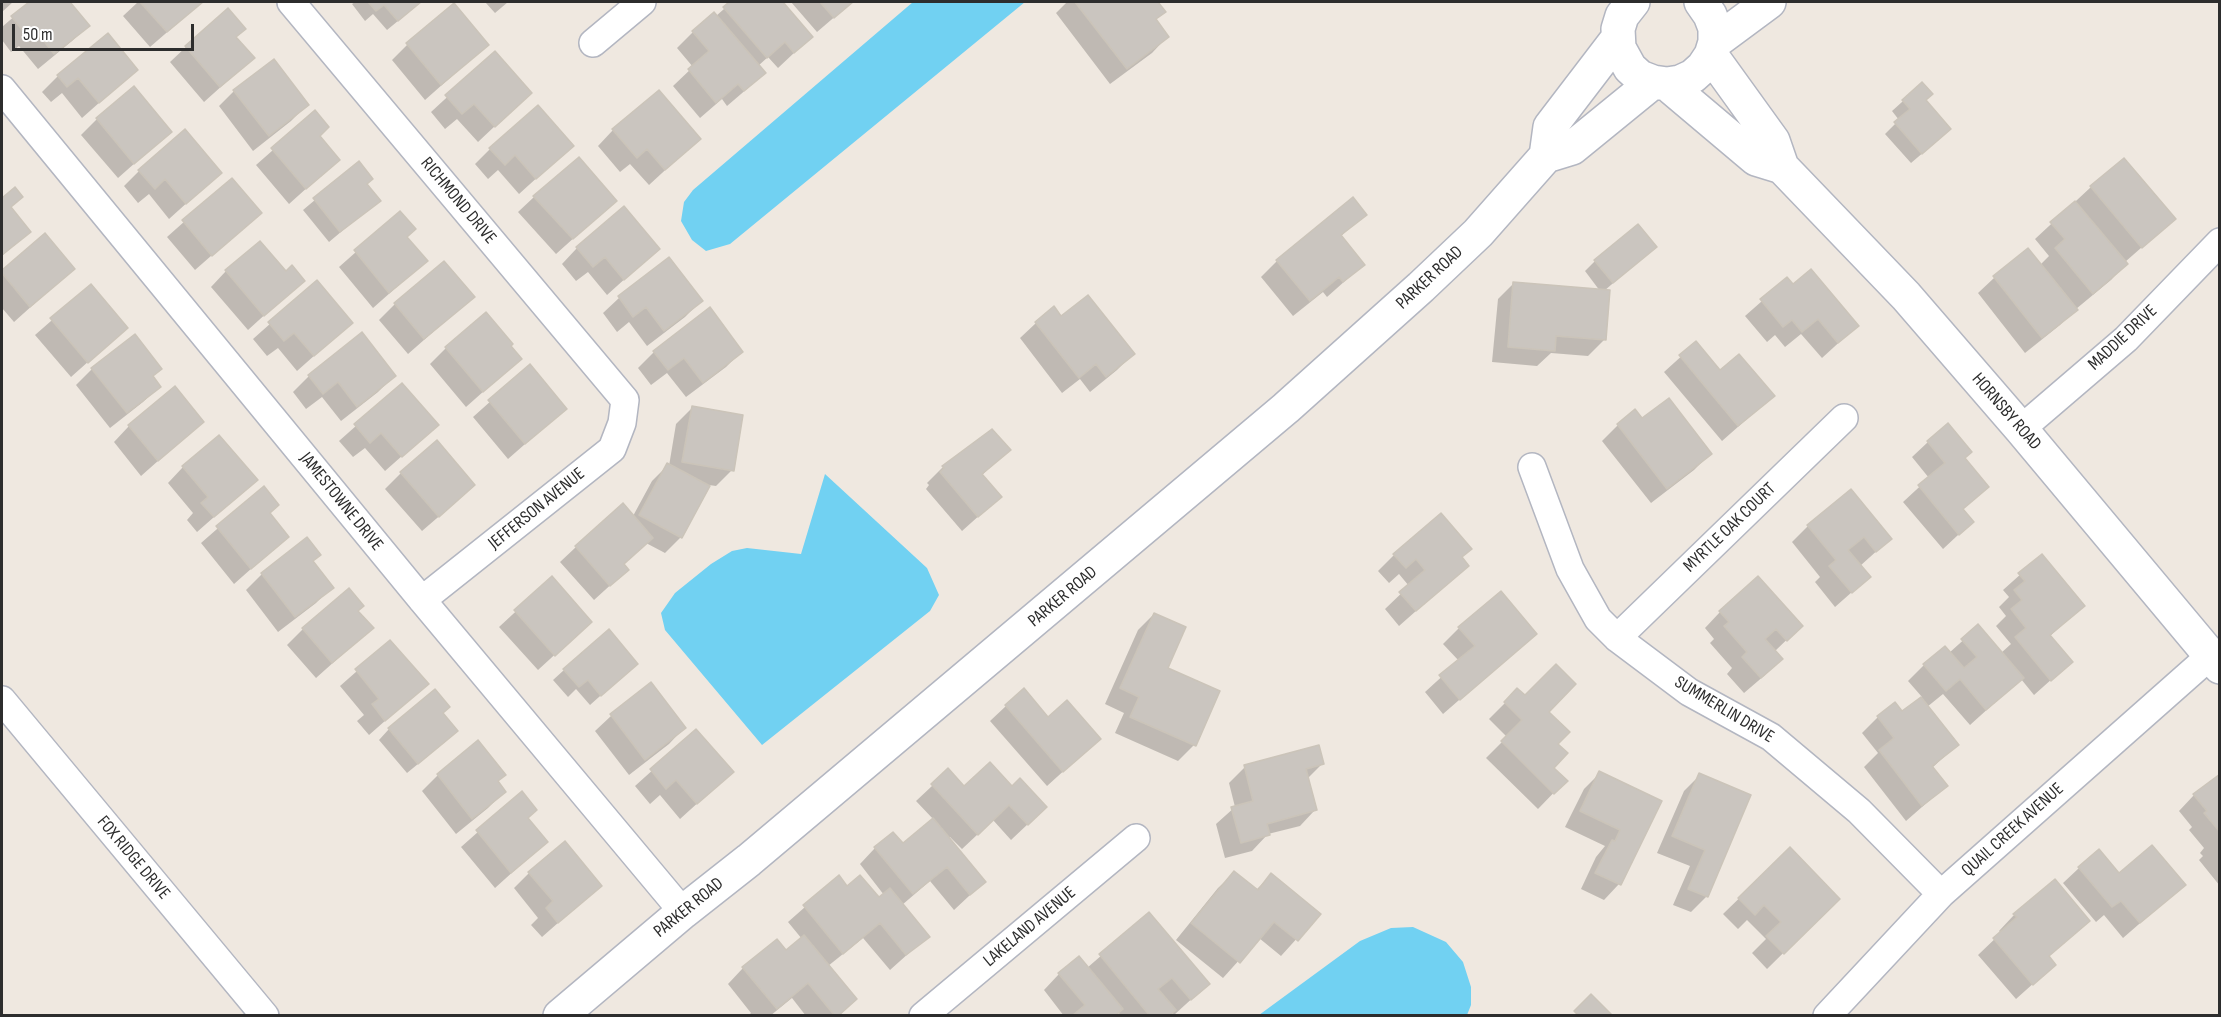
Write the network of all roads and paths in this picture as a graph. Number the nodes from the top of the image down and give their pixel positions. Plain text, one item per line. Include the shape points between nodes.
1 (291, 2) edge
2 (642, 2) edge
3 (1701, 2) edge
4 (1769, 2) edge
5 (1622, 14) edge
6 (592, 43) dead end
7 (1713, 49) junction
8 (1660, 83) junction
9 (2, 89) edge
10 (1546, 156) junction
11 (1782, 167) junction
12 (2220, 242) edge
13 (625, 400) joint
14 (1844, 418) dead end
15 (2021, 429) junction
16 (1532, 467) dead end
17 (422, 600) junction
18 (1617, 638) junction
19 (2215, 662) edge
20 (2, 700) edge
21 (1136, 838) dead end
22 (1941, 894) junction
23 (683, 912) junction
24 (265, 1016) edge
25 (560, 1016) edge
26 (923, 1016) edge
27 (1827, 1016) edge

1 - 13 street, RICHMOND DRIVE
2 - 6 street
3 - 7 street via 1714,28
4 - 7 street
5 - 8 street, HORNSBY ROAD via 1619,48 1630,68 1640,77
5 - 10 street via 1550,127
7 - 8 street via 1693,76 1680,82
7 - 11 street, HORNSBY ROAD via 1773,141
8 - 10 street, PARKER ROAD via 1572,148
8 - 11 street, HORNSBY ROAD via 1756,159
9 - 17 street, JAMESTOWNE DRIVE
10 - 23 street, PARKER ROAD via 1478,233 1286,408
11 - 15 street, HORNSBY ROAD via 1906,296
12 - 15 street, MADDIE DRIVE via 2126,339
13 - 17 street, JEFFERSON AVENUE via 622,423 612,448
14 - 18 street, MYRTLE OAK COURT
15 - 19 street, HORNSBY ROAD
16 - 18 street, SUMMERLIN DRIVE via 1570,569 1598,619
17 - 23 street, JAMESTOWNE DRIVE
18 - 22 street, SUMMERLIN DRIVE via 1689,692 1771,737 1859,810
19 - 22 street, QUAIL CREEK AVENUE
20 - 24 street, FOX RIDGE DRIVE
21 - 26 street, LAKELAND AVENUE
22 - 27 street, QUAIL CREEK AVENUE
23 - 25 street, PARKER ROAD

